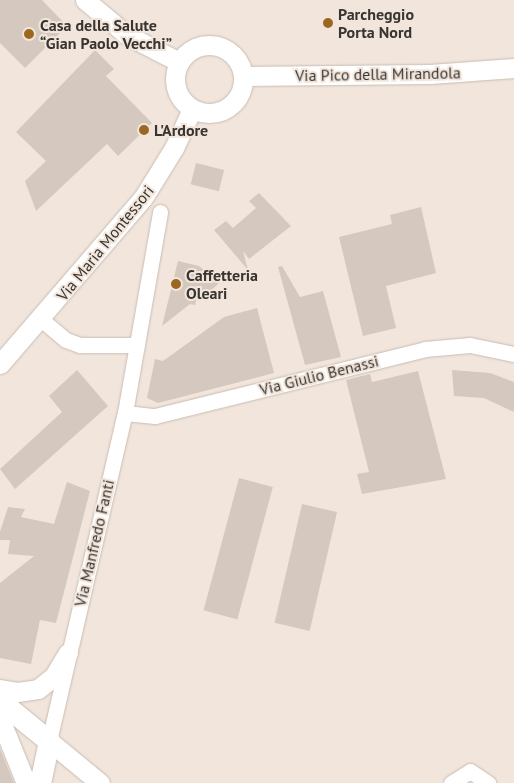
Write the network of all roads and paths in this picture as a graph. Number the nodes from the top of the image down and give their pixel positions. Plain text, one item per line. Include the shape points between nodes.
1 (85, 0) edge
2 (178, 62) junction
3 (514, 68) edge
4 (243, 76) junction
5 (192, 109) junction
6 (160, 212) dead end
7 (42, 320) junction
8 (137, 345) junction
9 (514, 354) edge
10 (0, 364) edge
11 (125, 413) junction
12 (68, 653) junction
13 (0, 689) edge
14 (0, 701) edge
15 (0, 718) edge
16 (49, 741) junction
17 (26, 783) edge
18 (40, 783) edge
19 (100, 783) edge
20 (451, 783) edge
21 (488, 783) edge

1 - 2 street via 127,35
2 - 4 street via 192,49 211,45 229,52
2 - 5 street via 176,88
3 - 4 street, Via Pico della Mirandola via 430,74
4 - 5 street via 239,94 227,108 210,113
5 - 7 street, Via Maria Montessori via 174,148 143,198
6 - 8 street, Via Manfredo Fanti
7 - 8 street via 66,340 80,345
7 - 10 street, Via Maria Montessori
8 - 11 street, Via Manfredo Fanti
9 - 11 street, Via Giulio Benassi via 470,345 425,349 155,416
11 - 12 street, Via Manfredo Fanti
12 - 13 street via 54,676 38,689 18,692
12 - 16 street, Via Manfredo Fanti
14 - 16 main road
15 - 17 street
16 - 18 main road
16 - 19 street
20 - 21 street via 470,771

